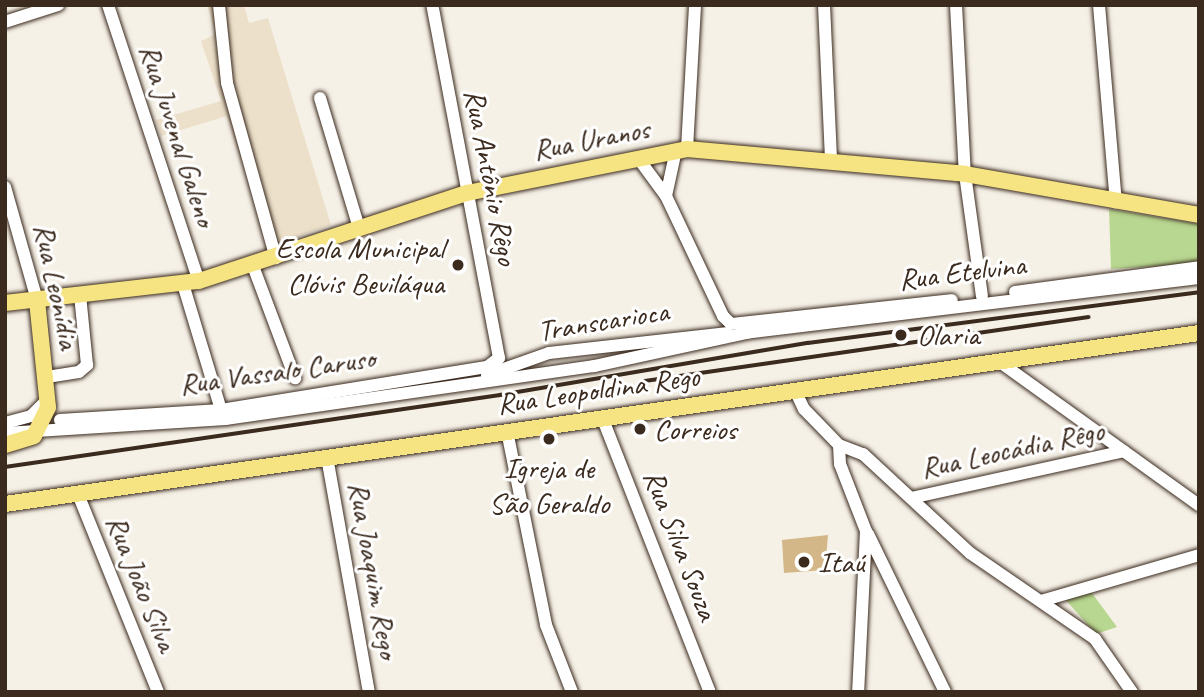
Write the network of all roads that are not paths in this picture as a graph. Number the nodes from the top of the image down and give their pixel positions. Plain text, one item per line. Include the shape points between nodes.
1 (58, 5) edge
2 (108, 5) edge
3 (219, 5) edge
4 (432, 5) edge
5 (695, 5) edge
6 (824, 5) edge
7 (956, 5) edge
8 (1099, 5) edge
9 (5, 22) edge
10 (320, 98) dead end
11 (682, 149) junction
12 (638, 158) junction
13 (831, 160) junction
14 (965, 174) junction
15 (5, 187) edge
16 (467, 193) junction
17 (666, 196) junction
18 (1116, 202) junction
19 (1199, 215) edge
20 (359, 228) junction
21 (276, 258) junction
22 (253, 266) junction
23 (1199, 267) edge
24 (1199, 278) edge
25 (191, 283) junction
26 (80, 295) junction
27 (982, 296) junction
28 (37, 300) junction
29 (5, 303) edge
30 (751, 332) junction
31 (1199, 333) edge
32 (499, 358) joint
33 (997, 360) junction
34 (47, 377) junction
35 (295, 377) dead end
36 (468, 382) junction
37 (795, 390) junction
38 (48, 398) junction
39 (220, 410) junction
40 (602, 417) junction
41 (60, 421) dead end
42 (5, 423) edge
43 (39, 430) junction
44 (507, 431) junction
45 (5, 433) edge
46 (5, 445) edge
47 (839, 445) junction
48 (1124, 451) junction
49 (327, 457) junction
50 (78, 494) junction
51 (911, 498) junction
52 (1199, 505) edge
53 (8, 507) edge
54 (866, 530) junction
55 (1199, 555) edge
56 (1041, 601) junction
57 (158, 692) edge
58 (369, 692) edge
59 (572, 692) edge
60 (710, 692) edge
61 (858, 692) edge
62 (944, 692) edge
63 (1132, 692) edge

1 - 9 street
2 - 25 street, Rua Juvenal Galeno
3 - 21 street via 230,98
4 - 16 street, Rua Antônio Rêgo
5 - 11 street
6 - 13 street
7 - 14 street
8 - 18 street
10 - 20 street
11 - 12 main road, Rua Uranos
11 - 13 main road, Rua Uranos
11 - 17 street
12 - 16 main road, Rua Uranos
12 - 17 street
13 - 14 main road, Rua Uranos
14 - 18 main road, Rua Uranos
14 - 27 street
15 - 28 street, Rua Leonídia
16 - 20 main road, Rua Uranos
16 - 32 street, Rua Antônio Rêgo
17 - 27 street, Rua Etelvina via 723,316 731,324
18 - 19 main road, Rua Uranos
20 - 21 main road, Rua Uranos
21 - 22 main road, Rua Uranos
22 - 25 main road, Rua Uranos
22 - 35 street
23 - 27 street, Rua Etelvina
24 - 30 street, Transcarioca
25 - 26 main road, Rua Uranos
25 - 39 street, Rua Juvenal Galeno
26 - 28 main road, Rua Uranos
26 - 34 street via 87,365 79,372
28 - 29 main road, Rua Uranos
28 - 34 main road, Rua Leonídia
30 - 36 street, Transcarioca via 594,366
30 - 36 street, Transcarioca via 679,335 549,353
31 - 33 main road, Rua Leopoldina Rego
32 - 39 street, Rua Vassalo Caruso via 487,367
33 - 37 main road, Rua Leopoldina Rego
33 - 48 street
34 - 38 main road, Rua Leonídia
36 - 43 street, Transcarioca via 226,419
37 - 40 main road, Rua Leopoldina Rego
37 - 47 street via 804,409
38 - 42 street via 31,416
38 - 43 main road, Rua Leonídia
39 - 41 street, Rua Vassalo Caruso
40 - 44 main road, Rua Leopoldina Rego
40 - 60 street, Rua Silva Souza
43 - 45 street, Transcarioca
43 - 46 main road via 28,441
44 - 49 main road, Rua Leopoldina Rego
44 - 59 street via 546,625
47 - 51 street via 863,454
47 - 54 street via 840,464
48 - 51 street, Rua Leocádia Rêgo
48 - 52 street
49 - 50 main road, Rua Leopoldina Rego
49 - 58 street, Rua Joaquim Rego
50 - 53 main road, Rua Leopoldina Rego
50 - 57 street, Rua João Silva
51 - 56 street via 970,553
54 - 61 street
54 - 62 street
55 - 56 street
56 - 63 street via 1095,639

